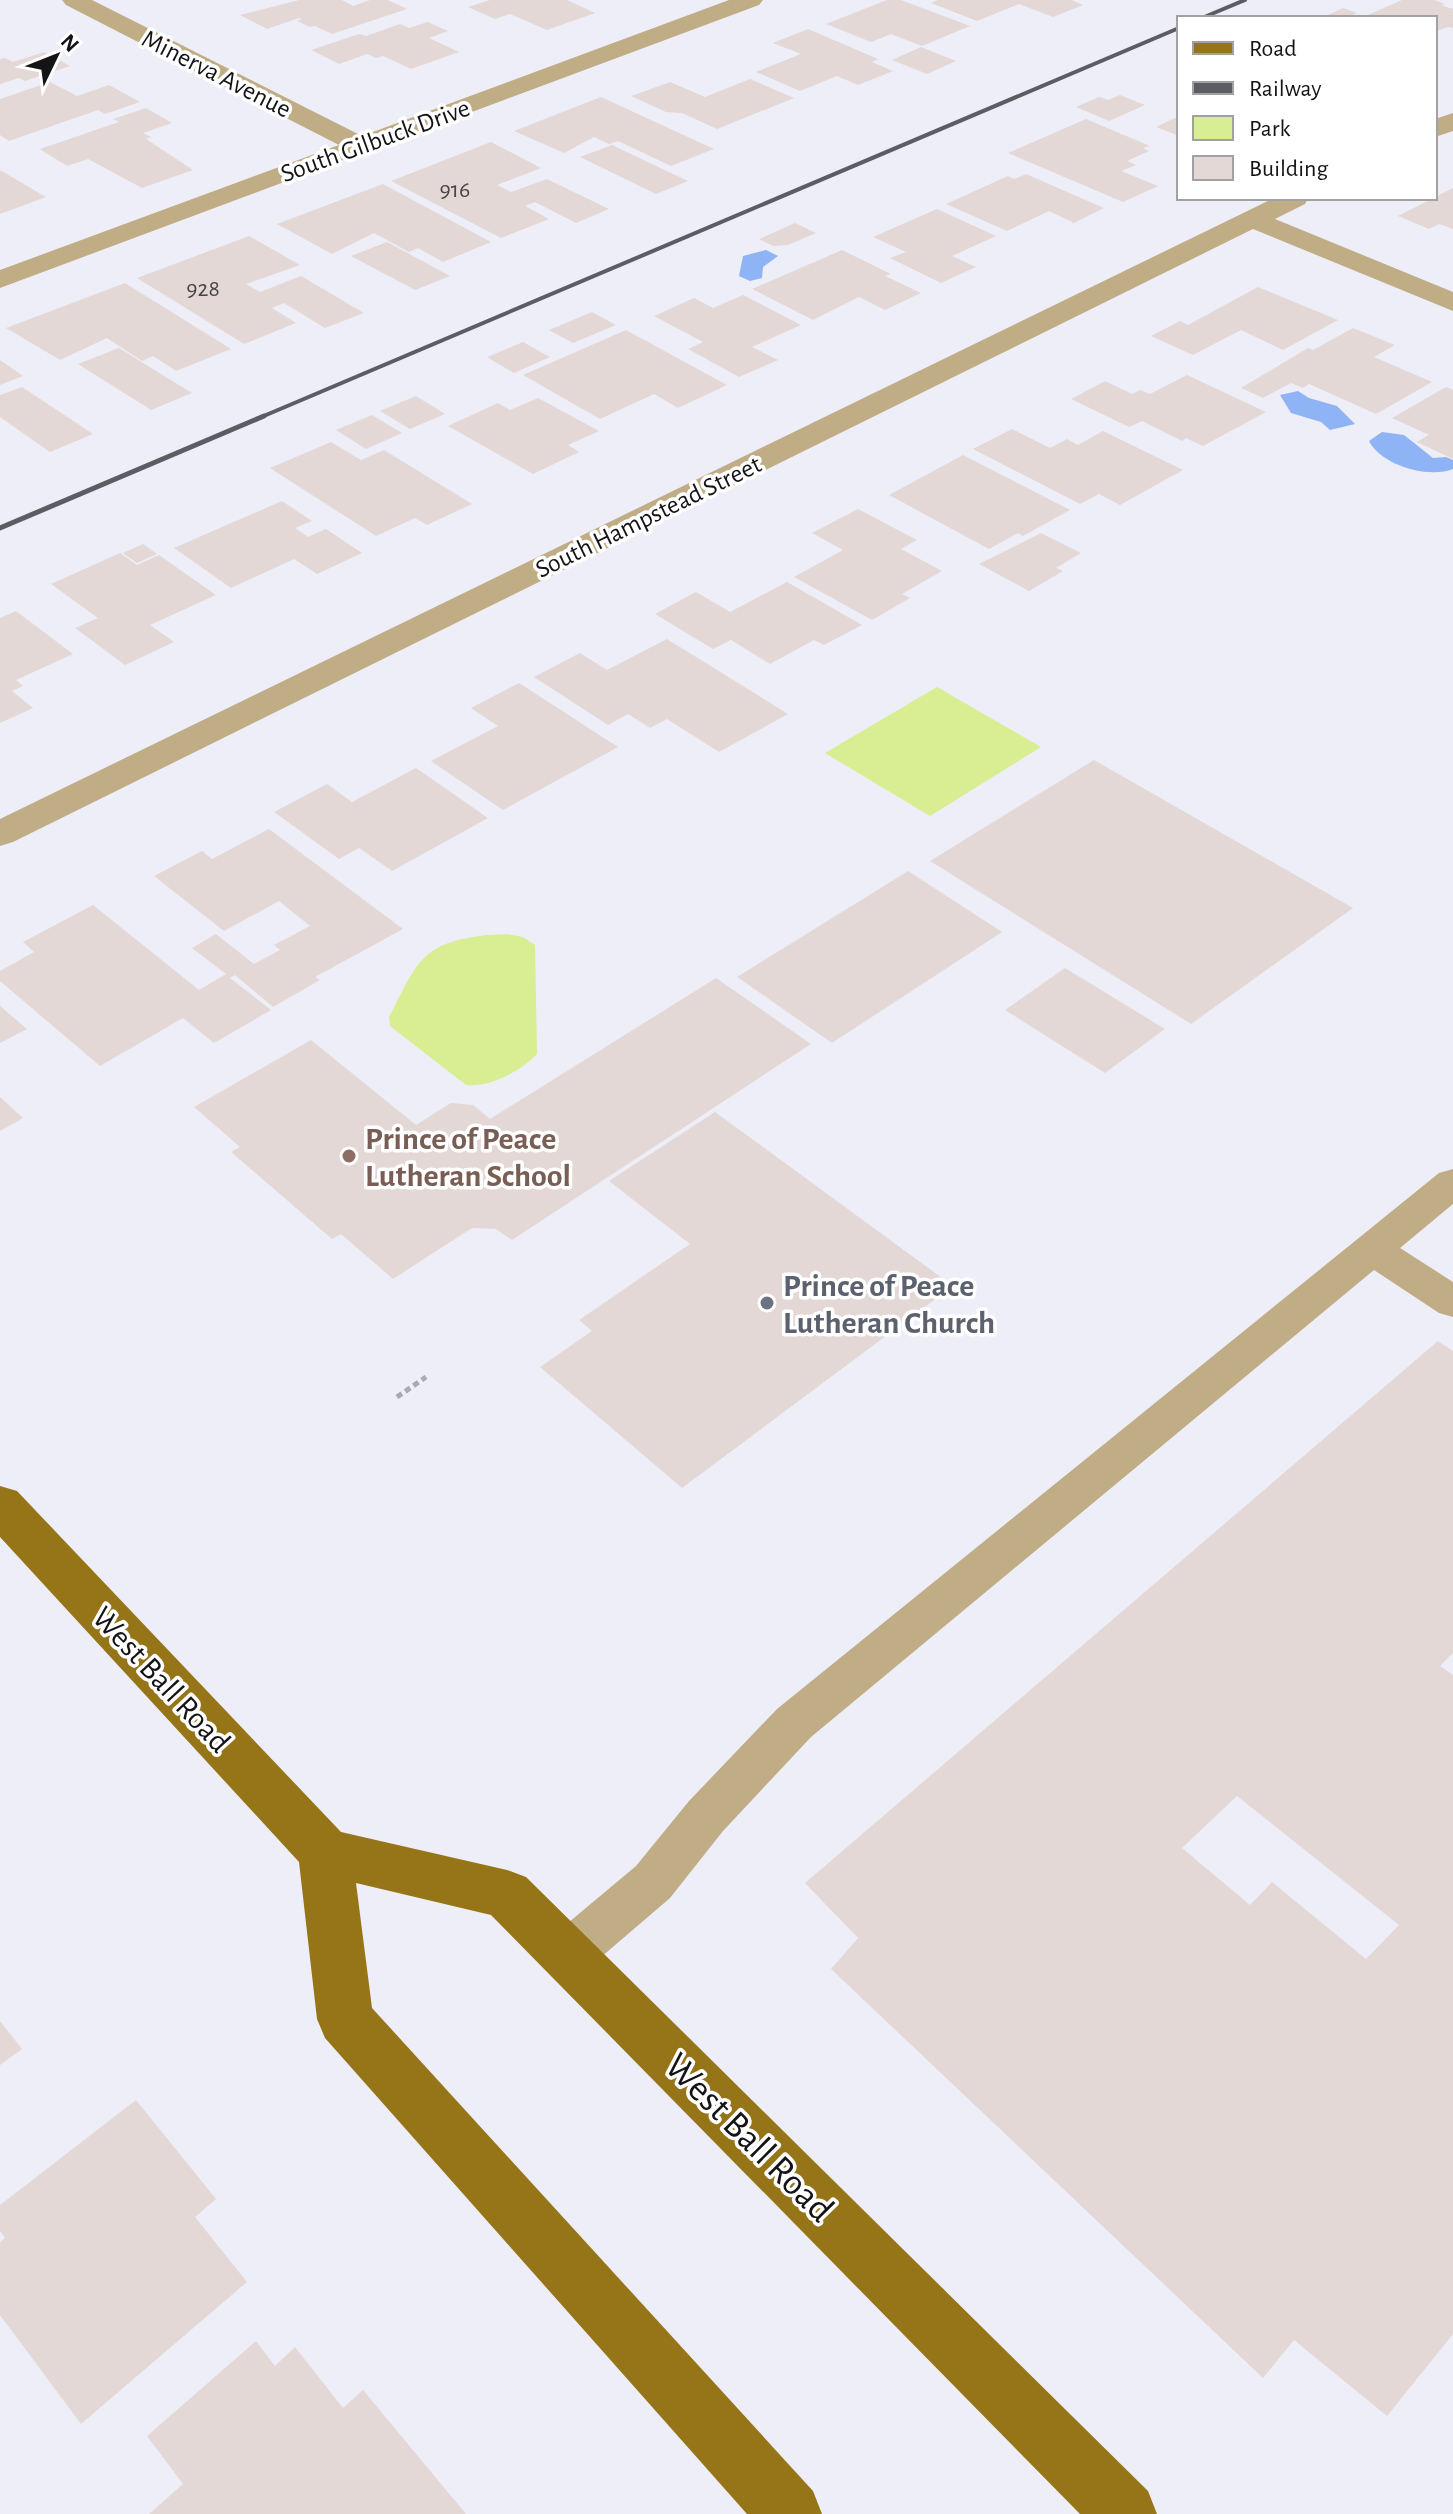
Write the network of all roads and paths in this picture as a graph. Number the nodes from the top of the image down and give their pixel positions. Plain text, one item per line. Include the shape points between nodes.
1 (74, 0) edge
2 (749, 0) edge
3 (361, 146) junction
4 (1291, 200) edge
5 (1252, 219) junction
6 (0, 280) edge
7 (1453, 302) edge
8 (0, 834) edge
9 (1453, 1183) edge
10 (1372, 1249) junction
11 (1453, 1302) edge
12 (426, 1377) dead end
13 (397, 1397) dead end
14 (0, 1505) edge
15 (325, 1852) junction
16 (568, 1954) junction
17 (790, 2514) edge
18 (1125, 2514) edge

1 - 3 street, Minerva Avenue
2 - 3 street, South Gilbuck Drive
3 - 6 street, South Gilbuck Drive
4 - 5 street, South Hampstead Street
5 - 7 street
5 - 8 street, South Hampstead Street
9 - 10 lane
10 - 11 lane
10 - 16 lane via 794,1723 706,1816 653,1882
12 - 13 path
14 - 15 main road, West Ball Road
15 - 16 main road, West Ball Road via 507,1894
15 - 17 main road via 345,2019
16 - 18 main road, West Ball Road

